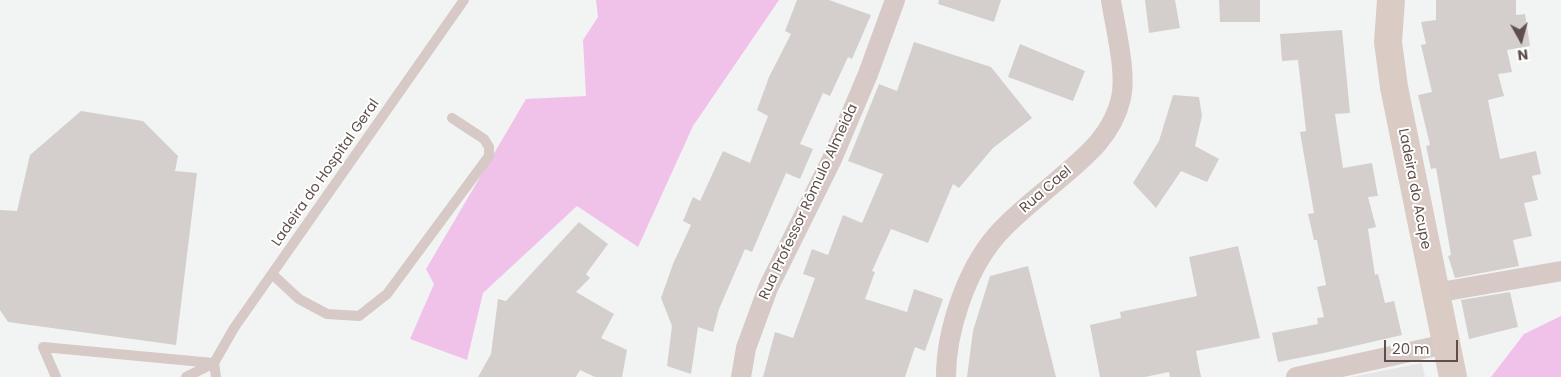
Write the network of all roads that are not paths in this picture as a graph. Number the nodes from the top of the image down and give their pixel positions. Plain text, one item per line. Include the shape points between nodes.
1 (464, 0) edge
2 (894, 0) edge
3 (1111, 0) edge
4 (1391, 0) edge
5 (452, 118) dead end
6 (1561, 271) edge
7 (272, 274) junction
8 (1434, 293) junction
9 (1446, 344) junction
10 (214, 363) junction
11 (56, 377) edge
12 (186, 377) edge
13 (216, 377) edge
14 (741, 377) edge
15 (946, 377) edge
16 (1296, 377) edge
17 (1453, 377) edge

1 - 7 lane, Ladeira do Hospital Geral
2 - 14 street, Rua Professor Rômulo Almeida via 868,74 832,159 768,288 746,348
3 - 15 street, Rua Cael via 1122,74 1116,115 1103,138 1089,153 1018,214 979,259 967,284 949,342
4 - 8 street, Ladeira do Acupe via 1388,42 1394,87
5 - 7 lane via 484,139 489,146 489,156 387,294 360,316 327,314 300,298
6 - 8 street
7 - 10 lane, Ladeira do Hospital Geral
8 - 9 street, Ladeira do Acupe
9 - 16 street
9 - 17 street, Ladeira do Acupe
10 - 11 lane via 42,347
10 - 12 lane
10 - 13 lane

